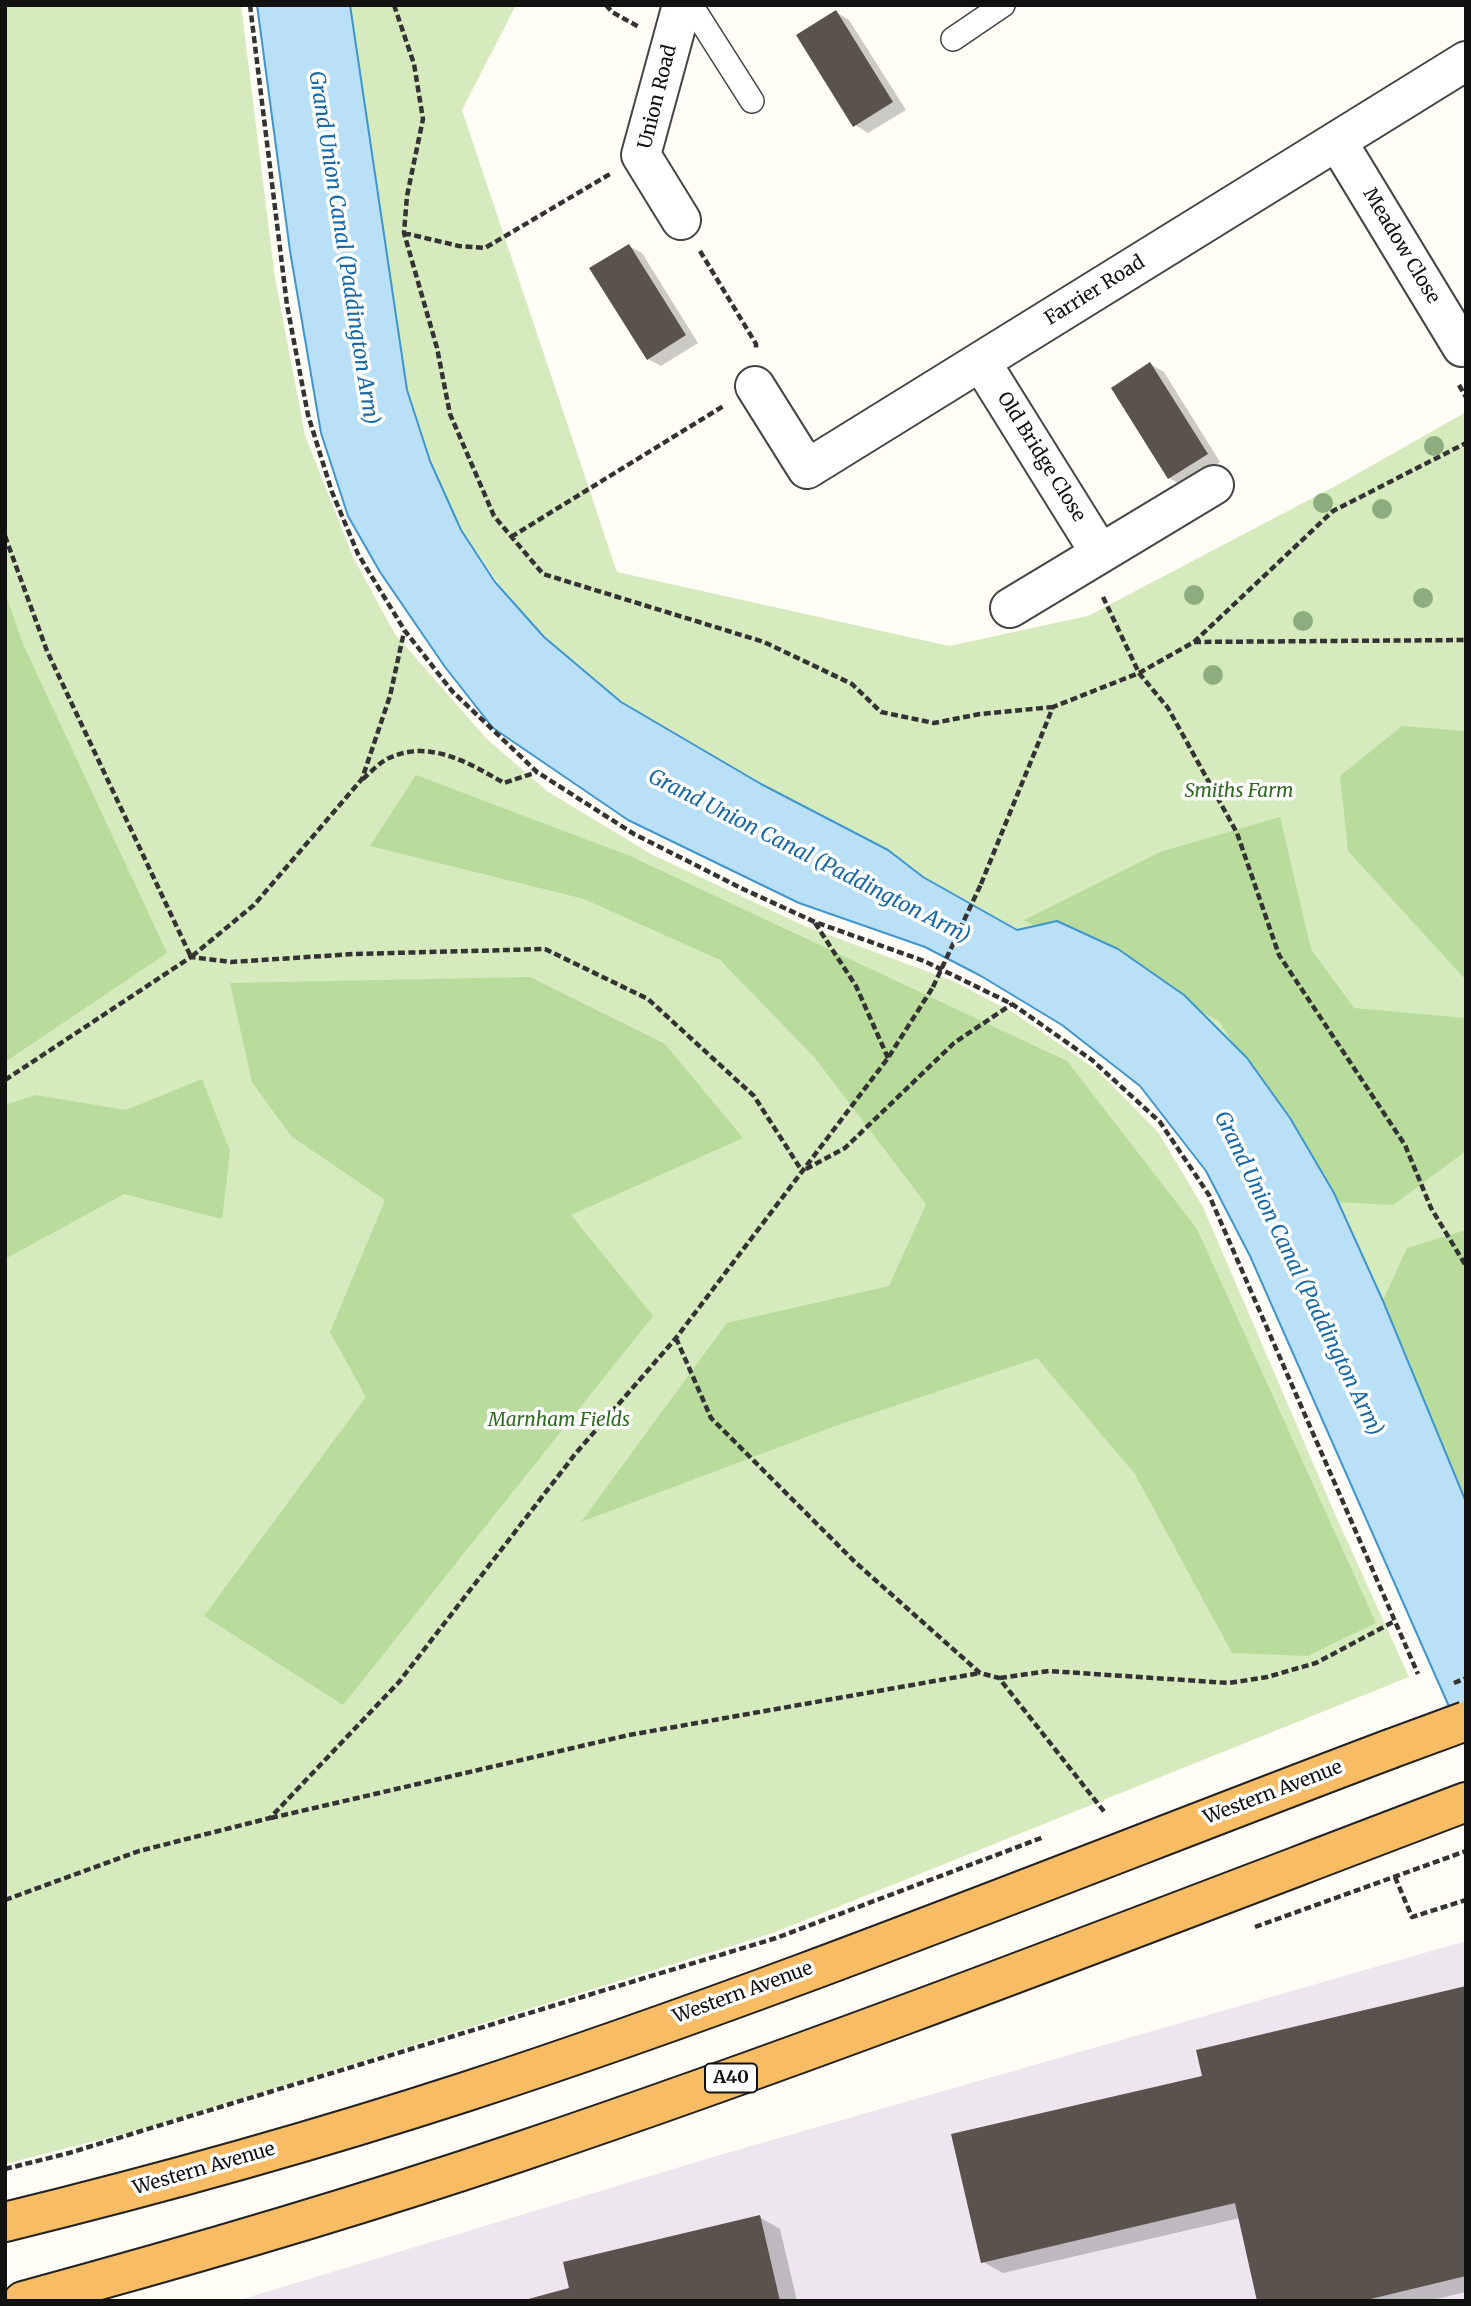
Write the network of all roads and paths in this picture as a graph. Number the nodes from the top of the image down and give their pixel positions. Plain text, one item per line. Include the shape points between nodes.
1 (250, 5) edge
2 (394, 5) edge
3 (682, 5) edge
4 (691, 5) edge
5 (1003, 5) edge
6 (953, 39) dead end
7 (1466, 61) edge
8 (752, 101) dead end
9 (1337, 141) junction
10 (641, 155) junction
11 (681, 220) joint
12 (404, 233) junction
13 (1466, 345) edge
14 (981, 362) junction
15 (755, 386) junction
16 (1466, 443) edge
17 (1214, 485) dead end
18 (5, 536) edge
19 (511, 537) junction
20 (1100, 553) junction
21 (1010, 608) dead end
22 (405, 631) junction
23 (1466, 640) edge
24 (1194, 642) junction
25 (1139, 673) junction
26 (1053, 707) junction
27 (537, 772) junction
28 (362, 779) junction
29 (815, 922) junction
30 (191, 957) junction
31 (1012, 1004) junction
32 (888, 1058) junction
33 (5, 1080) edge
34 (802, 1171) junction
35 (1466, 1266) edge
36 (676, 1338) junction
37 (1395, 1621) junction
38 (980, 1673) junction
39 (1418, 1674) dead end
40 (999, 1678) junction
41 (1466, 1721) edge
42 (1466, 1802) edge
43 (1119, 1809) dead end
44 (1106, 1814) junction
45 (270, 1818) junction
46 (1094, 1819) dead end
47 (1055, 1833) dead end
48 (1466, 1851) edge
49 (1443, 1859) dead end
50 (1395, 1877) dead end
51 (1466, 1899) edge
52 (5, 1900) edge
53 (5, 2169) edge
54 (5, 2222) edge
55 (23, 2301) edge

1 - 22 path via 287,305 308,415 358,554
2 - 12 path via 414,64 423,119
3 - 10 street, Union Road
4 - 8 lane
5 - 6 lane
7 - 9 street, Farrier Road
9 - 13 street, Meadow Close via 1462,347
9 - 14 street, Farrier Road
10 - 11 street, Union Road
10 - 12 path via 485,248
11 - 15 path via 756,344
12 - 19 path via 437,348 450,414 495,516
14 - 15 street, Farrier Road via 807,469
14 - 20 street, Old Bridge Close
15 - 19 path
16 - 24 path via 1333,511
17 - 20 street
18 - 30 path via 47,651
19 - 26 path via 543,574 764,642 852,684 881,712 934,723
20 - 21 street
20 - 25 path via 1092,576
22 - 27 path via 452,691
22 - 28 path via 390,696
23 - 24 path
24 - 25 path
25 - 26 path
25 - 35 path via 1168,708 1237,833 1279,955 1405,1145 1431,1208
26 - 32 path, bridge via 981,884 933,987
27 - 28 path via 504,783 473,765 426,749 388,758
27 - 29 path via 634,834
28 - 30 path via 254,905
29 - 31 path via 924,961
29 - 32 path via 856,986
30 - 33 path
30 - 34 path via 231,962 545,949 648,999 754,1096
31 - 34 path via 954,1043 845,1148
31 - 37 path via 1092,1060 1160,1122 1209,1195
32 - 34 path
34 - 36 path
36 - 38 path via 710,1418 855,1562
36 - 45 path via 576,1452 399,1682
37 - 39 path
37 - 40 path via 1317,1663 1268,1678 1229,1683 1049,1671
38 - 40 path
38 - 45 path via 629,1735
40 - 44 path
41 - 54 highway, Western Avenue, bridge via 765,1986 465,2092 166,2182
42 - 55 highway, A40 via 783,2060 513,2154 187,2256
43 - 44 path
44 - 46 path
45 - 52 path via 139,1851
47 - 53 path via 776,1938 95,2146
48 - 49 path
50 - 51 path via 1412,1917

